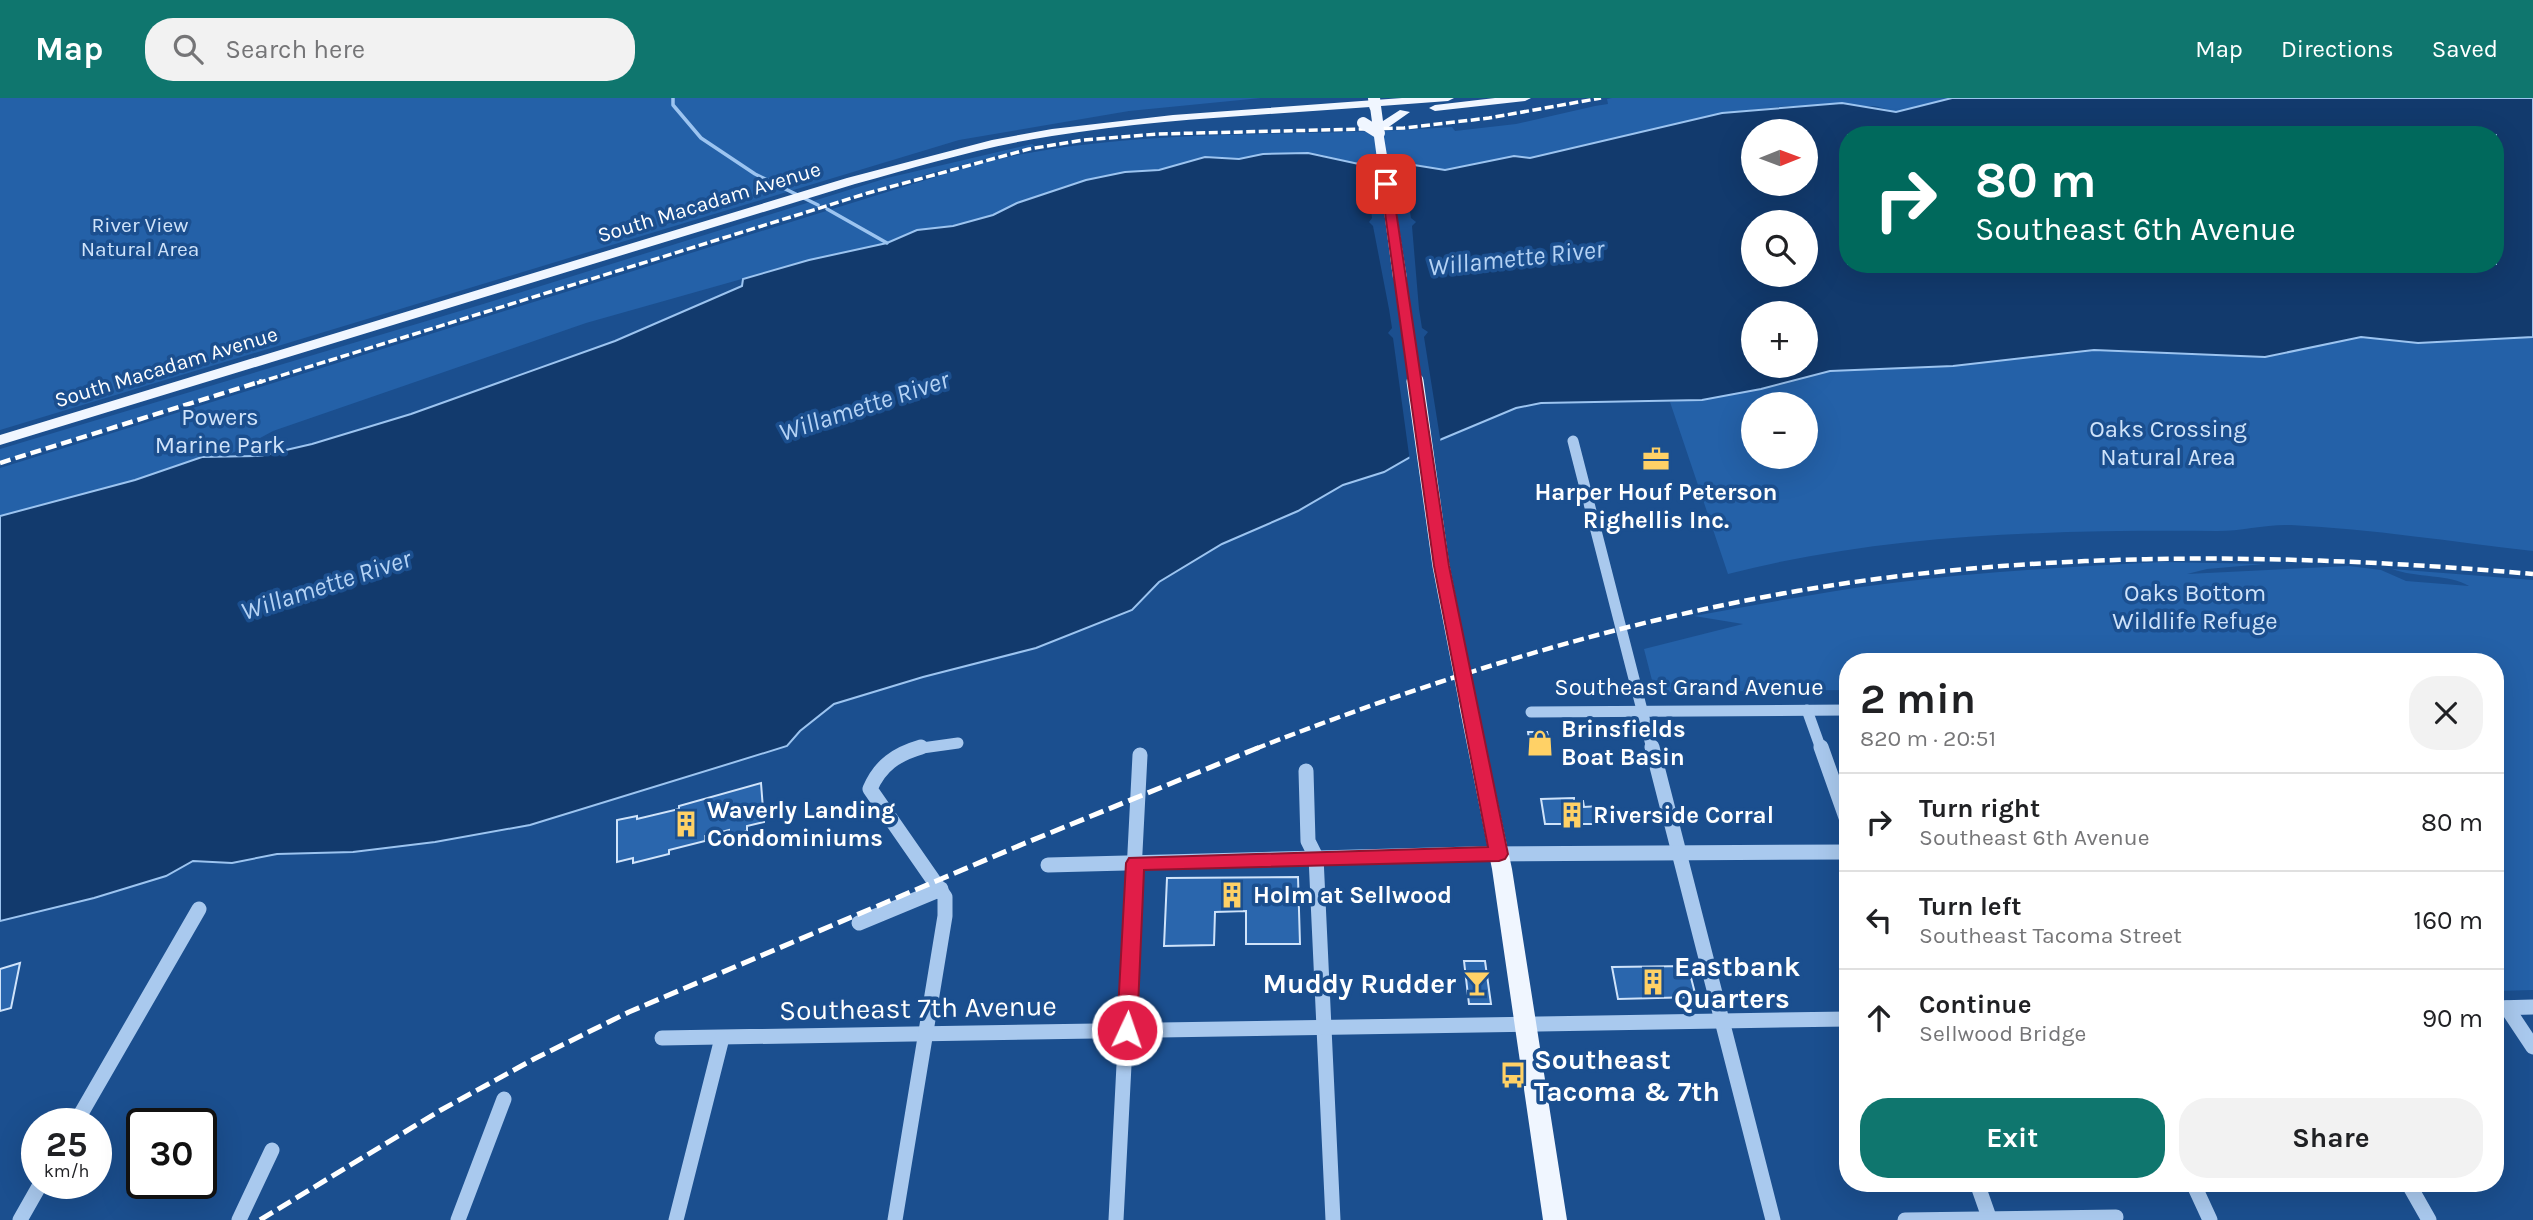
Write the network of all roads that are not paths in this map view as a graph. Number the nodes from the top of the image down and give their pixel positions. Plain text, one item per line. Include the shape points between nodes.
1 (1354, 98) edge
2 (1374, 98) edge
3 (1448, 98) edge
4 (1525, 98) edge
5 (1404, 112) junction
6 (1376, 113) junction
7 (1337, 116) junction
8 (1379, 131) junction
9 (992, 143) junction
10 (0, 440) edge
11 (1573, 441) dead end
12 (1807, 710) junction
13 (1839, 710) edge
14 (1641, 711) junction
15 (1531, 712) dead end
16 (958, 744) dead end
17 (1140, 755) dead end
18 (1306, 771) dead end
19 (1839, 798) edge
20 (1839, 852) edge
21 (1678, 853) junction
22 (1499, 854) junction
23 (1316, 857) junction
24 (1135, 863) junction
25 (1048, 865) dead end
26 (941, 889) junction
27 (199, 909) dead end
28 (859, 923) dead end
29 (2533, 1007) edge
30 (2504, 1008) edge
31 (2504, 1012) edge
32 (1839, 1019) edge
33 (1721, 1021) junction
34 (1525, 1025) junction
35 (1325, 1028) junction
36 (1127, 1030) junction
37 (925, 1034) junction
38 (662, 1038) dead end
39 (722, 1038) junction
40 (2533, 1047) edge
41 (504, 1099) dead end
42 (84, 1108) edge
43 (272, 1150) dead end
44 (1980, 1192) edge
45 (2197, 1192) edge
46 (2413, 1192) edge
47 (32, 1199) edge
48 (2116, 1217) dead end
49 (1990, 1219) edge
50 (20, 1220) edge
51 (239, 1220) edge
52 (458, 1220) edge
53 (676, 1220) edge
54 (895, 1220) edge
55 (1116, 1220) edge
56 (1333, 1220) edge
57 (1555, 1220) edge
58 (1773, 1220) edge
59 (1905, 1220) edge
60 (2210, 1220) edge
61 (2429, 1220) edge

1 - 9 main road via 1133,114 1028,131
2 - 6 main road, bridge
3 - 9 main road, South Macadam Avenue via 1108,124
4 - 5 main road
5 - 6 main road
5 - 8 main road
6 - 7 main road
6 - 8 main road
7 - 8 main road, bridge
7 - 9 main road via 1099,131
8 - 22 main road, bridge via 1441,566
9 - 10 main road, South Macadam Avenue via 851,181
11 - 14 street
12 - 13 street, Southeast Grand Avenue
12 - 14 street, Southeast Grand Avenue
12 - 19 street
14 - 15 street, Southeast Grand Avenue
14 - 21 street
16 - 26 street via 913,750 885,762 870,789
17 - 24 street
18 - 23 street via 1308,841
20 - 21 street
21 - 22 street
21 - 33 street
22 - 23 street
22 - 34 main road
23 - 24 street
23 - 35 street
24 - 25 street
24 - 36 street
26 - 28 street
26 - 37 street via 945,916
27 - 42 street
29 - 30 street
31 - 40 street
32 - 33 street, Southeast 7th Avenue
33 - 34 street, Southeast 7th Avenue
33 - 58 street
34 - 35 street, Southeast 7th Avenue
34 - 57 main road
35 - 36 street, Southeast 7th Avenue
35 - 56 street
36 - 37 street, Southeast 7th Avenue
36 - 55 street
37 - 39 street, Southeast 7th Avenue
37 - 54 street
38 - 39 street, Southeast 7th Avenue
39 - 53 street
41 - 52 street
43 - 51 street
44 - 49 street
45 - 60 street
46 - 61 street
47 - 50 street
48 - 49 street
49 - 59 street

